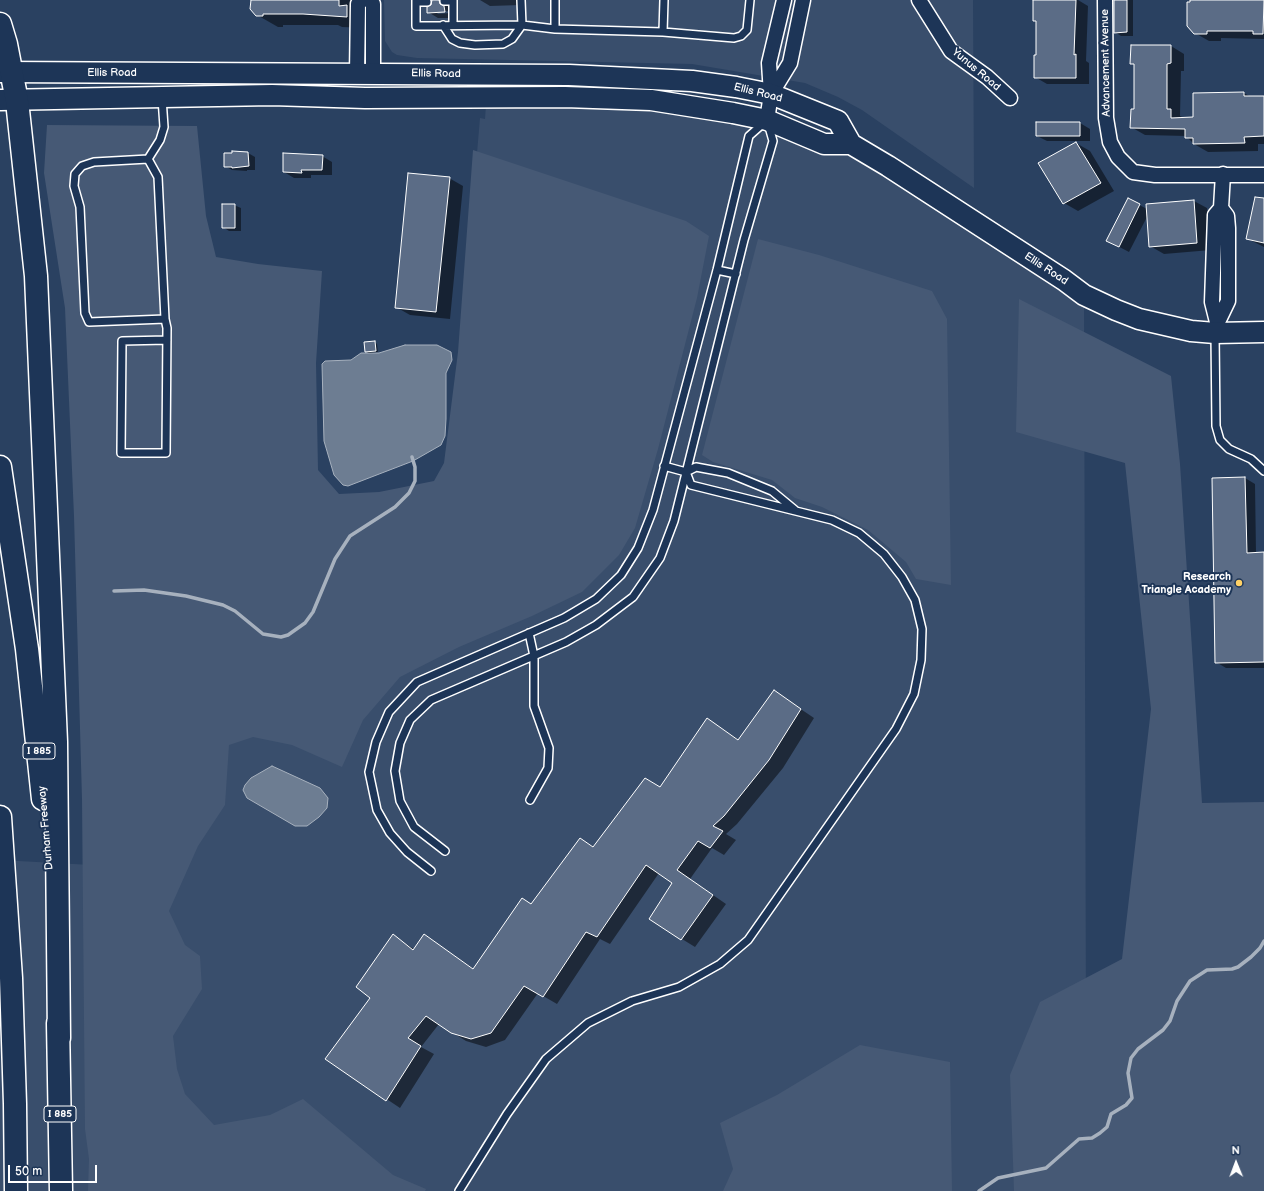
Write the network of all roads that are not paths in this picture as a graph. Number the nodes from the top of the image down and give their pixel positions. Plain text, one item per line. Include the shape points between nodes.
1 (521, 0) edge
2 (555, 0) edge
3 (664, 0) edge
4 (750, 0) edge
5 (784, 0) edge
6 (803, 0) edge
7 (919, 0) edge
8 (1104, 0) edge
9 (370, 1) edge
10 (416, 1) edge
11 (444, 1) dead end
12 (453, 1) edge
13 (427, 2) dead end
14 (0, 24) edge
15 (443, 25) junction
16 (453, 25) junction
17 (522, 25) junction
18 (555, 29) junction
19 (663, 32) junction
20 (6, 72) edge
21 (365, 74) junction
22 (485, 75) junction
23 (772, 94) junction
24 (272, 96) junction
25 (162, 98) junction
26 (366, 98) junction
27 (1010, 98) dead end
28 (9, 100) edge
29 (767, 120) junction
30 (851, 144) junction
31 (148, 159) junction
32 (1223, 174) junction
33 (1264, 175) edge
34 (717, 270) junction
35 (736, 274) junction
36 (165, 319) junction
37 (1216, 328) junction
38 (1264, 332) edge
39 (167, 340) junction
40 (664, 466) junction
41 (0, 467) edge
42 (1264, 471) edge
43 (686, 472) junction
44 (798, 512) junction
45 (529, 633) junction
46 (534, 656) junction
47 (530, 800) dead end
48 (0, 817) edge
49 (1, 839) edge
50 (446, 851) dead end
51 (431, 870) dead end
52 (59, 1038) junction
53 (16, 1191) edge
54 (61, 1191) edge
55 (459, 1191) edge

1 - 17 lane
2 - 18 lane
3 - 19 lane
4 - 19 lane via 746,30 741,36 734,38
5 - 23 street via 769,63
6 - 23 street via 790,63
7 - 27 street, Yunus Road via 951,51 987,77
8 - 32 street, Advancement Avenue via 1106,118 1110,142 1118,157 1133,172 1155,175
9 - 21 street
10 - 13 lane
10 - 15 lane via 416,26
11 - 12 lane
12 - 16 lane
14 - 20 highway
15 - 16 lane
15 - 17 lane via 455,42 475,45 503,44 512,39
16 - 17 lane
17 - 18 lane
18 - 19 lane
20 - 21 main road, Ellis Road
20 - 28 highway
21 - 22 main road, Ellis Road
21 - 24 main road via 355,84 286,88
22 - 23 main road, Ellis Road via 569,75 692,81
22 - 26 main road via 474,84 385,90
23 - 29 street
23 - 30 main road, Ellis Road via 838,121
24 - 25 main road, Ellis Road
24 - 26 main road, Ellis Road
25 - 28 main road, Ellis Road
25 - 31 lane via 164,127 160,140
26 - 29 main road, Ellis Road via 565,97 651,100
28 - 52 highway via 36,276 56,742
29 - 30 main road, Ellis Road via 824,144
29 - 34 lane via 749,136
29 - 35 lane via 773,141
30 - 37 main road, Ellis Road via 1064,280 1084,296 1139,319 1191,331
31 - 36 lane via 158,176
31 - 36 lane via 94,162 82,166 75,174 74,186 80,207 85,312 90,322
32 - 33 street, Advancement Avenue
32 - 37 street via 1221,208 1226,216 1221,237 1228,301
34 - 35 lane
34 - 40 lane
35 - 43 lane
36 - 39 lane
37 - 38 main road, Ellis Road
37 - 42 lane via 1216,426 1220,440 1229,449 1251,459
39 - 39 lane via 166,453 121,453 122,341
40 - 43 lane
40 - 45 lane via 653,510 638,548 621,575 596,599 564,618
41 - 52 highway, Durham Freeway / I 885 via 35,714 52,901
43 - 44 lane via 692,485
43 - 44 lane via 696,467 728,473 772,491
43 - 46 lane via 674,521 660,558 633,597 596,625
44 - 55 lane via 832,520 859,533 884,554 902,576 915,600 922,630 921,660 914,694 896,729 748,940 720,964 679,987 632,1001 588,1023 546,1059
45 - 46 lane
45 - 51 lane via 417,682 389,712 379,736 369,772 377,810 398,842
46 - 47 lane via 534,706 549,748 549,761 548,768
46 - 50 lane via 431,700 410,720 400,743 395,771 400,801 414,827
48 - 49 highway
49 - 53 highway via 12,1008
52 - 54 highway, Durham Freeway / I 885

